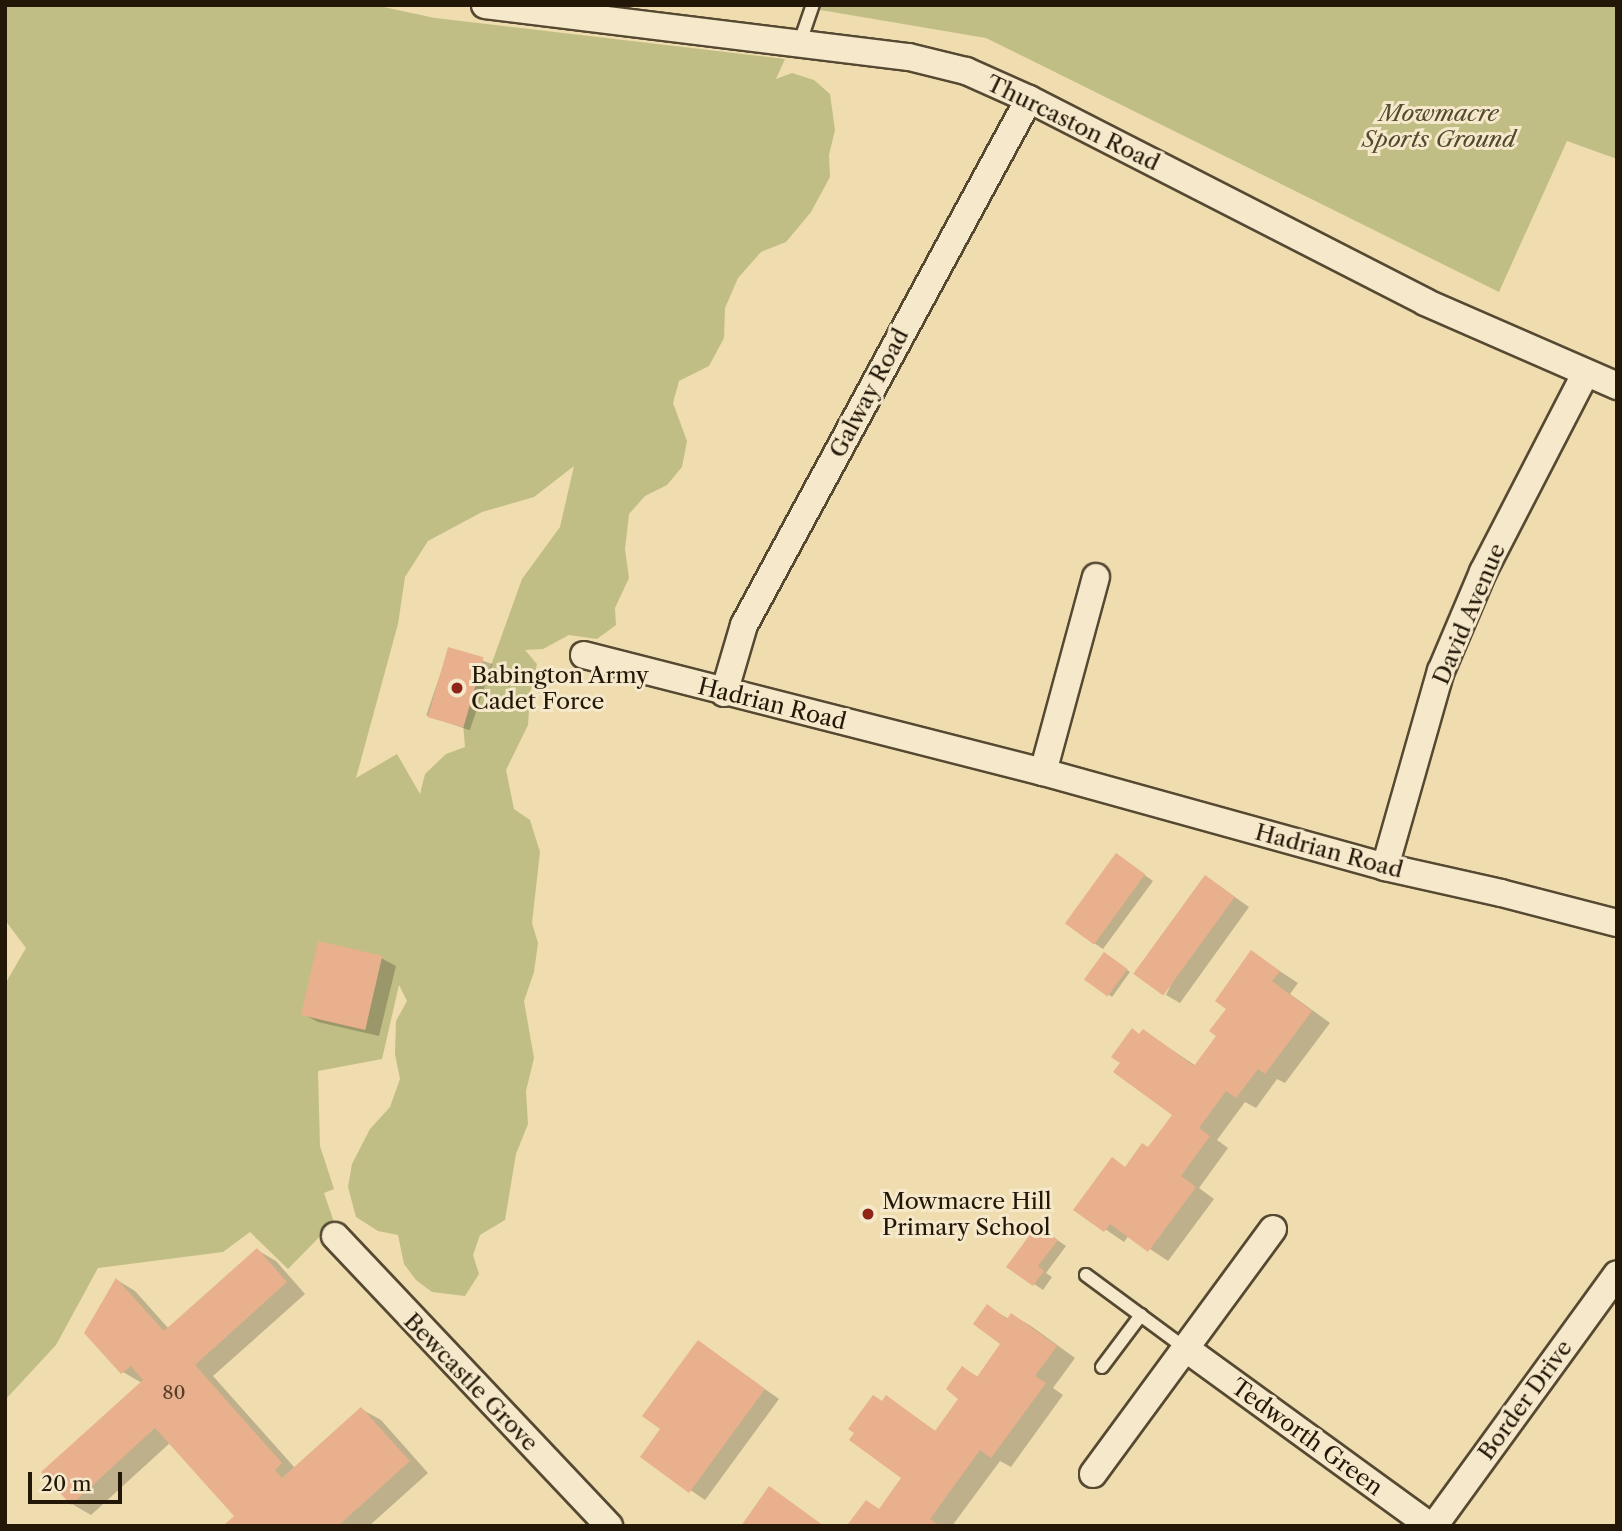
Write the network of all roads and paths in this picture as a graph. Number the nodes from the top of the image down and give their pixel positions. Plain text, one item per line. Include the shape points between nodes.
1 (485, 5) edge
2 (813, 5) edge
3 (800, 43) junction
4 (1028, 99) junction
5 (1585, 374) junction
6 (1617, 386) edge
7 (1096, 577) dead end
8 (584, 655) dead end
9 (724, 693) junction
10 (1043, 772) junction
11 (1385, 867) junction
12 (1617, 923) edge
13 (1273, 1229) dead end
14 (335, 1236) dead end
15 (1617, 1274) edge
16 (1086, 1275) dead end
17 (1141, 1315) junction
18 (1185, 1348) junction
19 (1102, 1367) dead end
20 (1093, 1474) dead end
21 (609, 1526) edge
22 (1432, 1526) edge

1 - 3 street, Thurcaston Road
2 - 3 lane
3 - 4 street, Thurcaston Road via 909,57 966,71
4 - 5 street, Thurcaston Road via 1425,302
4 - 9 street, Galway Road via 744,625
5 - 6 street, Thurcaston Road
5 - 11 street, David Avenue via 1483,572 1441,671
7 - 10 street
8 - 9 street, Hadrian Road
9 - 10 street, Hadrian Road
10 - 11 street, Hadrian Road
11 - 12 street, Hadrian Road
13 - 18 street
14 - 21 street, Bewcastle Grove
15 - 22 street, Border Drive
16 - 17 lane
17 - 18 lane
17 - 19 lane
18 - 20 street
18 - 22 street, Tedworth Green

